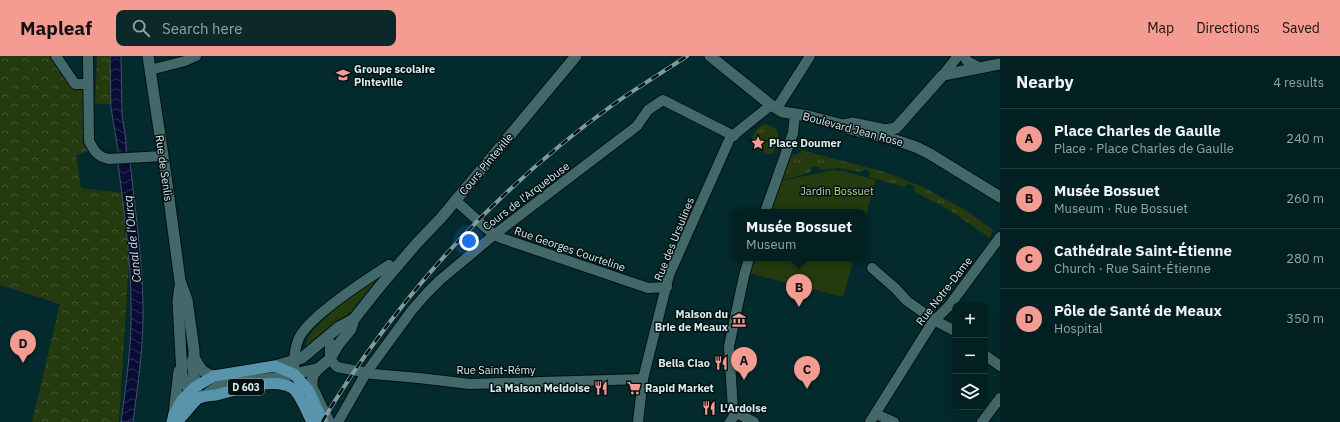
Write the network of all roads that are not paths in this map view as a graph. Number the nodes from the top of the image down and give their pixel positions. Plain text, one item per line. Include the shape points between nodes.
1 (56, 56) edge
2 (88, 56) edge
3 (148, 56) edge
4 (196, 56) edge
5 (576, 56) edge
6 (710, 56) edge
7 (810, 56) edge
8 (958, 56) edge
9 (964, 56) edge
10 (1000, 64) edge
11 (980, 68) junction
12 (150, 70) junction
13 (943, 75) junction
14 (87, 84) junction
15 (774, 107) junction
16 (795, 114) junction
17 (843, 125) junction
18 (734, 136) junction
19 (163, 156) junction
20 (1000, 198) edge
21 (455, 200) junction
22 (766, 209) edge
23 (494, 235) junction
24 (1000, 237) edge
25 (749, 261) edge
26 (872, 268) dead end
27 (394, 270) junction
28 (180, 281) junction
29 (666, 287) junction
30 (934, 320) junction
31 (350, 321) junction
32 (952, 329) edge
33 (330, 342) junction
34 (194, 357) junction
35 (988, 357) edge
36 (330, 359) junction
37 (294, 360) junction
38 (275, 366) junction
39 (1000, 366) edge
40 (180, 367) junction
41 (318, 369) junction
42 (366, 373) junction
43 (294, 374) junction
44 (214, 376) junction
45 (643, 379) junction
46 (290, 387) junction
47 (196, 394) junction
48 (1000, 398) edge
49 (734, 412) junction
50 (873, 418) edge
51 (174, 419) edge
52 (312, 422) edge
53 (322, 422) edge
54 (329, 422) edge
55 (338, 422) edge
56 (638, 422) edge
57 (730, 422) edge
58 (754, 422) edge
59 (894, 422) edge
60 (982, 422) edge

1 - 14 street via 75,84
2 - 14 street
3 - 12 main road, Rue de Senlis
4 - 12 street
5 - 21 main road, Cours Pinteville
6 - 15 main road, Boulevard Jean Rose
7 - 15 street
8 - 13 street
9 - 11 street via 967,61
10 - 11 main road
11 - 13 main road
12 - 19 main road, Rue de Senlis
13 - 17 main road via 896,128 886,130 852,122
14 - 19 street via 89,141 94,151 102,158 109,159
15 - 16 main road, Boulevard Jean Rose
15 - 18 street
16 - 17 main road, Boulevard Jean Rose
16 - 22 street via 793,133
17 - 20 main road, Boulevard Jean Rose via 916,147
18 - 23 street, Cours de l'Arquebuse via 664,100 648,110 637,126
18 - 29 street, Rue des Ursulines via 730,138
19 - 28 main road, Rue de Senlis
21 - 23 street, Rue Georges Courteline
21 - 27 main road, Cours Pinteville
23 - 29 street, Rue Georges Courteline via 648,288
23 - 42 street, Cours de l'Arquebuse via 427,293
24 - 30 street, Rue Notre-Dame via 949,306
25 - 49 street via 729,346
26 - 30 street via 907,302
27 - 31 main road, Cours Pinteville
27 - 37 street, Cours Pinteville via 389,265 317,316 299,338
28 - 34 main road, Rue de Senlis via 187,300
28 - 40 main road, Rue de Senlis
29 - 45 street, Rue des Ursulines
30 - 32 street
30 - 50 street, Rue Notre-Dame
31 - 33 main road, Cours Pinteville
31 - 36 main road, Cours Pinteville via 351,329
31 - 37 main road, Cours Pinteville via 302,358
33 - 36 street
33 - 43 main road, Cours Pinteville
34 - 44 main road, Rue de Senlis via 203,372
34 - 47 main road, Rue de Senlis via 192,362
35 - 39 street
36 - 41 main road, Cours Pinteville
36 - 42 street, Rue Saint-Rémy via 337,367
37 - 38 main road, Cours Pinteville
37 - 43 street, Cours Pinteville
38 - 43 main road
38 - 44 main road
40 - 47 main road, Rue de Senlis via 182,375
40 - 51 main road, Rue de Senlis
41 - 43 main road
41 - 54 main road via 313,375 312,387
42 - 45 street, Rue Saint-Rémy via 470,384
42 - 55 street, Cours de l'Arquebuse
43 - 46 main road, Cours Pinteville
43 - 47 main road via 225,384
43 - 53 main road via 308,391
44 - 47 main road
45 - 56 street, Rue des Ursulines
46 - 47 main road, D 603 via 274,384 219,394
46 - 52 main road
47 - 51 main road
48 - 60 street
49 - 57 street
49 - 58 street
50 - 59 street

